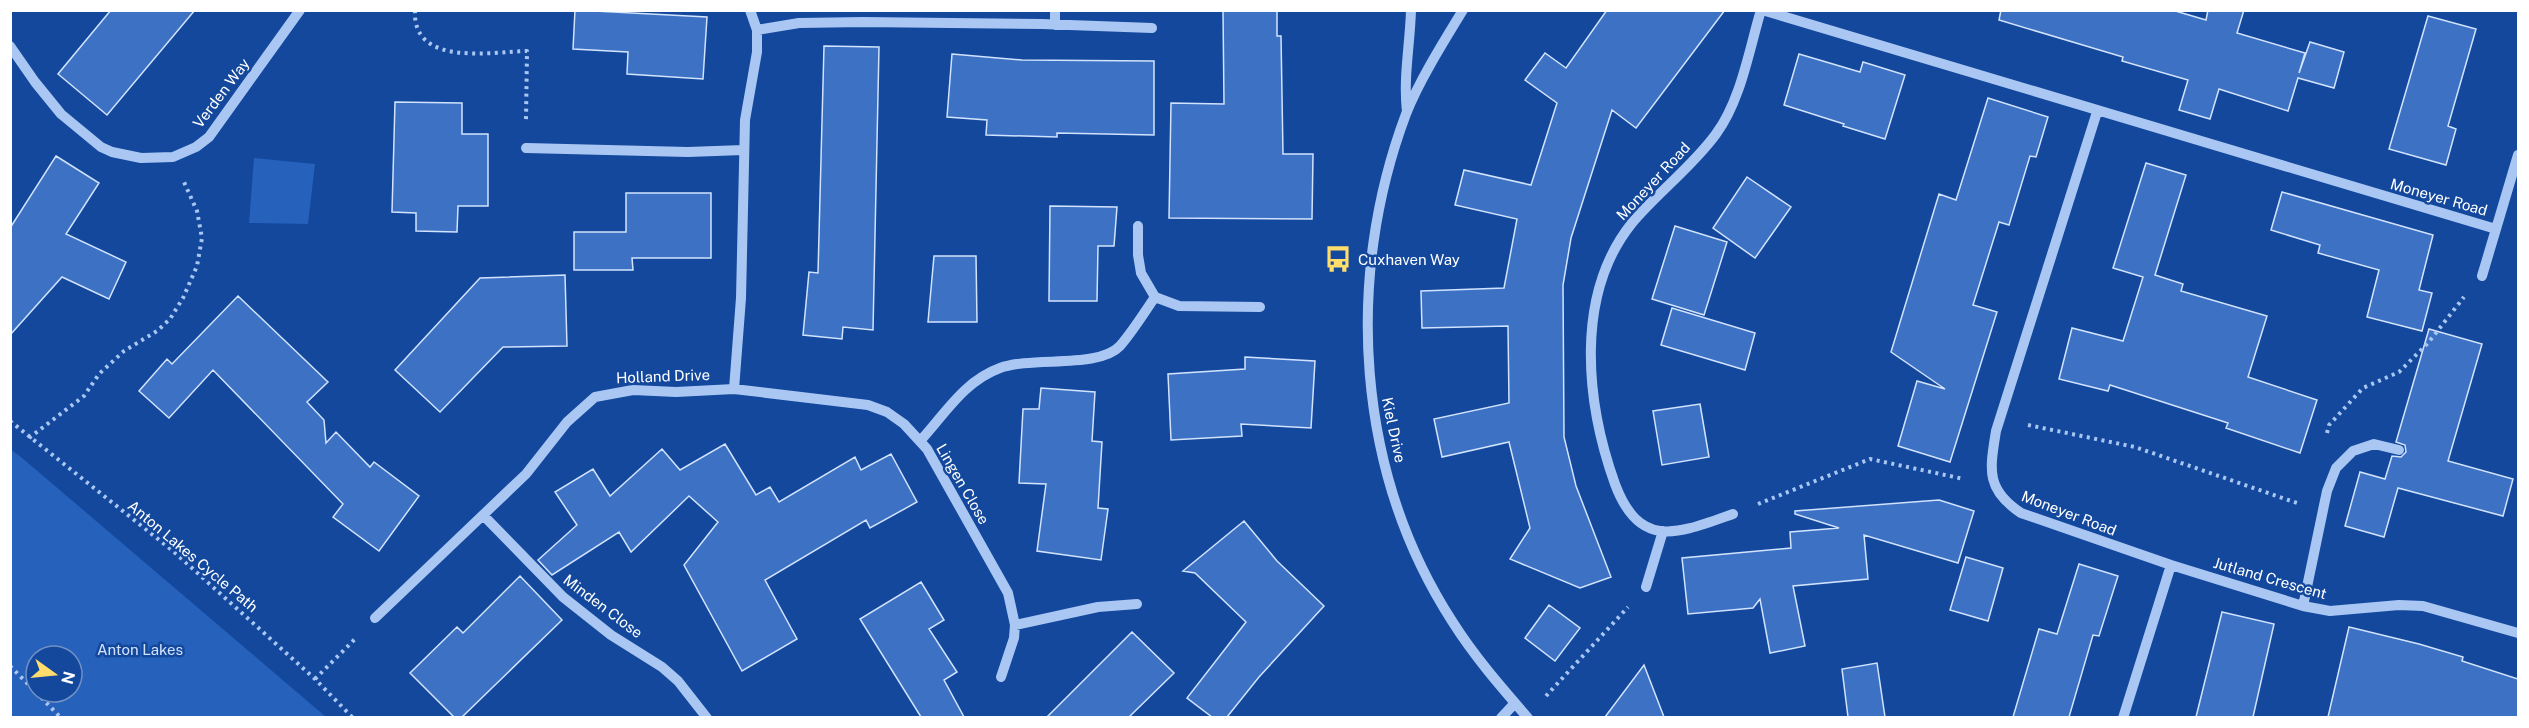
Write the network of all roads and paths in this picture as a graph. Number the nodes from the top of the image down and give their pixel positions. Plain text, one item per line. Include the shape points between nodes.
1 (300, 10) edge
2 (415, 10) edge
3 (750, 10) edge
4 (1055, 10) edge
5 (1411, 10) edge
6 (1463, 10) edge
7 (1762, 10) edge
8 (1055, 25) junction
9 (1152, 28) dead end
10 (757, 30) junction
11 (10, 46) edge
12 (1407, 112) junction
13 (2097, 112) junction
14 (526, 148) joint
15 (744, 150) junction
16 (2518, 155) edge
17 (173, 157) junction
18 (1138, 226) dead end
19 (2496, 229) junction
20 (2482, 276) dead end
21 (1155, 297) junction
22 (1260, 307) dead end
23 (734, 388) junction
24 (2000, 419) junction
25 (10, 421) edge
26 (29, 438) junction
27 (920, 441) junction
28 (2399, 450) dead end
29 (1994, 485) junction
30 (2306, 507) dead end
31 (1733, 514) joint
32 (483, 515) junction
33 (1663, 531) junction
34 (2171, 566) junction
35 (1646, 587) joint
36 (1137, 604) dead end
37 (2303, 606) junction
38 (375, 618) joint
39 (1015, 625) junction
40 (2518, 633) edge
41 (10, 666) edge
42 (1001, 677) dead end
43 (315, 679) junction
44 (24, 680) edge
45 (1515, 703) junction
46 (48, 704) edge
47 (61, 717) edge
48 (353, 717) edge
49 (706, 717) edge
50 (1501, 717) edge
51 (1528, 717) edge
52 (2123, 717) edge

1 - 17 street, Verden Way via 208,136 196,147
2 - 14 path via 418,32 438,50 527,51
3 - 10 street
4 - 8 street
5 - 12 street, Kiel Drive via 1404,87
6 - 12 street, Kiel Drive
7 - 13 street, Moneyer Road
7 - 33 street, Moneyer Road via 1738,87 1717,133 1632,224 1603,276 1594,307 1593,381 1608,464 1630,515 1642,526
8 - 9 street
8 - 10 street via 800,23
10 - 15 street
11 - 17 street, Verden Way via 49,101 101,147 128,156
12 - 45 street, Kiel Drive via 1384,185 1373,245 1367,347 1378,439 1404,526 1426,576 1451,621
13 - 19 street, Moneyer Road
13 - 24 street
14 - 15 street
15 - 23 street via 741,298
16 - 19 street, Moneyer Road
17 - 26 path via 197,211 202,238 197,266 183,298 170,319 124,351 99,374 84,396
18 - 21 street via 1141,273
19 - 20 street, Moneyer Road
21 - 22 street via 1179,306
21 - 27 street via 1120,346 1107,356 1026,362 1001,368 978,379 957,396
23 - 27 street, Lingen Close via 868,405 887,412
23 - 32 street, Holland Drive via 633,390 595,397 567,422 526,474
24 - 29 street via 1991,462
24 - 30 path via 2135,447
25 - 26 path, Anton Lakes Cycle Path
26 - 43 path, Anton Lakes Cycle Path via 173,551
27 - 39 street, Lingen Close via 937,464 1008,593
28 - 37 street via 2374,444 2353,451 2336,468 2327,491
29 - 31 path via 1870,459
29 - 34 street, Moneyer Road via 2005,502 2020,513
31 - 33 street, Moneyer Road via 1691,528
32 - 38 street, Holland Drive
32 - 49 street, Minden Close via 563,597 678,681
33 - 35 street
34 - 37 street, Jutland Crescent
34 - 52 street
35 - 51 path
36 - 39 street via 1098,607
37 - 40 street, Jutland Crescent via 2330,611 2423,606
38 - 43 path
39 - 42 street, Lingen Close via 1011,654
41 - 44 path
43 - 48 path, Anton Lakes Cycle Path
45 - 50 street
45 - 51 street, Kiel Drive
46 - 47 path

